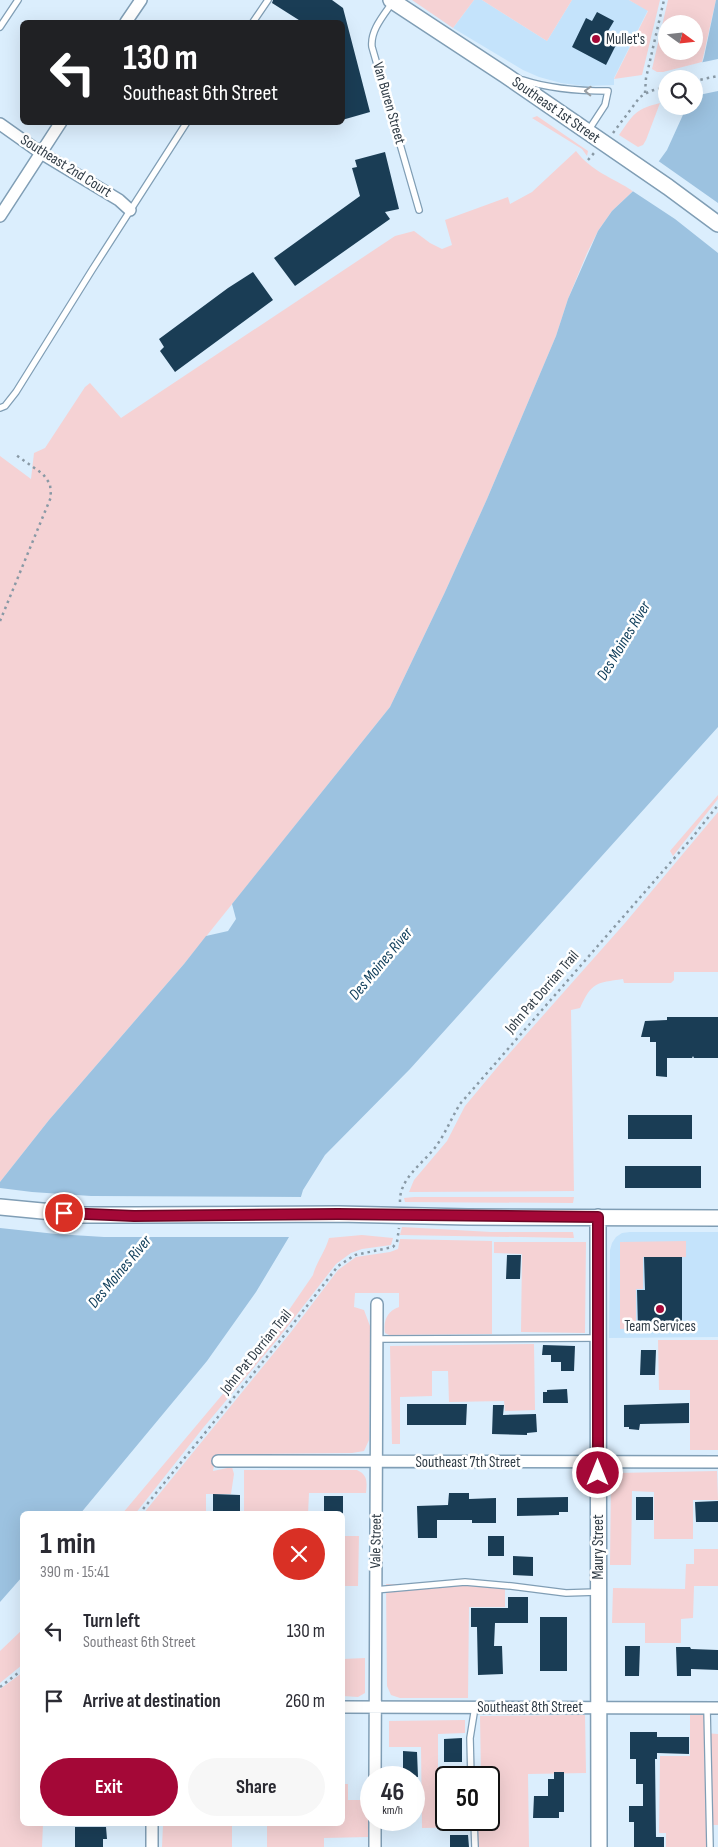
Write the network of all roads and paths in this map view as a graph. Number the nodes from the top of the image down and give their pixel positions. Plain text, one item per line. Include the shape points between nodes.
1 (18, 0) edge
2 (140, 0) edge
3 (268, 0) edge
4 (664, 0) edge
5 (392, 1) edge
6 (127, 20) edge
7 (254, 20) edge
8 (0, 27) edge
9 (505, 75) junction
10 (718, 76) edge
11 (703, 79) edge
12 (658, 90) edge
13 (645, 93) junction
14 (0, 124) edge
15 (59, 125) edge
16 (185, 125) edge
17 (588, 131) junction
18 (615, 131) dead end
19 (41, 153) junction
20 (592, 155) dead end
21 (588, 160) dead end
22 (130, 210) junction
23 (419, 210) dead end
24 (0, 216) edge
25 (718, 224) edge
26 (0, 408) edge
27 (16, 456) dead end
28 (0, 621) edge
29 (718, 805) edge
30 (400, 1203) dead end
31 (0, 1206) edge
32 (598, 1217) junction
33 (718, 1218) edge
34 (400, 1227) dead end
35 (377, 1304) dead end
36 (598, 1338) junction
37 (377, 1339) junction
38 (218, 1461) dead end
39 (378, 1462) junction
40 (718, 1462) edge
41 (598, 1463) junction
42 (141, 1511) edge
43 (375, 1590) junction
44 (598, 1592) junction
45 (20, 1671) edge
46 (0, 1686) edge
47 (345, 1707) edge
48 (375, 1707) junction
49 (475, 1707) junction
50 (598, 1707) junction
51 (713, 1708) edge
52 (375, 1766) edge
53 (471, 1766) edge
54 (152, 1826) edge
55 (375, 1831) edge
56 (474, 1831) edge
57 (152, 1847) edge
58 (375, 1847) edge
59 (475, 1847) edge
60 (599, 1847) edge
61 (710, 1847) edge

1 - 8 lane
2 - 6 street
3 - 7 lane
4 - 13 path
5 - 9 main road, Southeast 1st Street
5 - 23 lane, Van Buren Street via 373,33 372,47
9 - 17 main road, Southeast 1st Street
17 -> 9 lane via 605,105 608,91 550,87
10 - 11 path
12 - 13 path
13 - 18 path via 636,100
14 - 19 street, Southeast 2nd Court
15 - 19 street
16 - 22 lane
17 - 25 main road, Southeast 1st Street
19 - 22 street, Southeast 2nd Court
19 - 24 street
20 - 21 path
22 - 26 lane via 16,392
27 - 28 path via 43,474 50,484 51,497
29 - 30 path, John Pat Dorrian Trail via 460,1104 437,1145 400,1191
31 - 32 main road via 94,1215
32 - 33 main road
32 - 36 main road, Maury Street
34 - 42 path, John Pat Dorrian Trail via 393,1248 355,1255 338,1266
35 - 37 street, Vale Street
36 - 37 lane
36 - 41 main road, Maury Street
37 - 39 street, Vale Street
38 - 39 street, Southeast 7th Street
39 - 41 street, Southeast 7th Street
39 - 43 street, Vale Street
40 - 41 street, Southeast 7th Street
41 - 44 main road, Maury Street
43 - 44 lane via 465,1582 566,1593
43 - 48 street, Vale Street
44 - 50 main road, Maury Street
45 - 46 path
47 - 48 street, Southeast 8th Street
48 - 49 street, Southeast 8th Street
48 - 52 street, Vale Street
49 - 50 street, Southeast 8th Street
49 - 53 lane via 470,1738
50 - 51 street, Southeast 8th Street
50 - 60 main road, Maury Street
51 - 61 lane
54 - 57 street
55 - 58 street
56 - 59 lane

